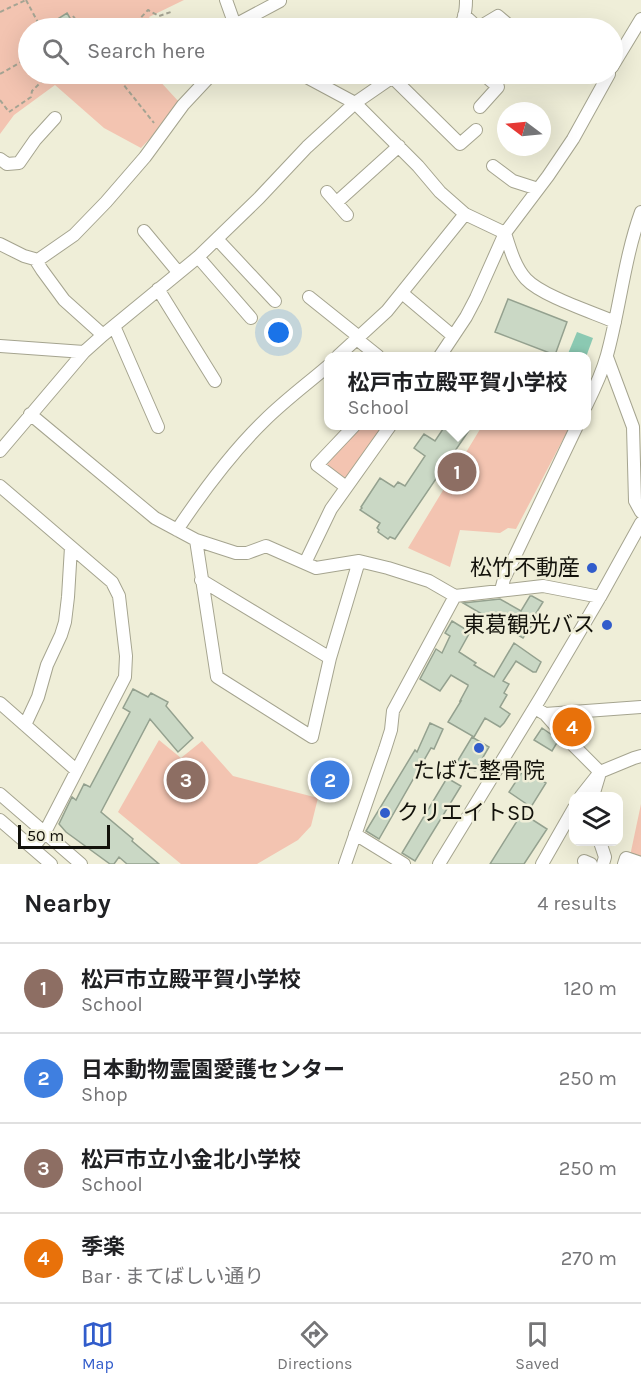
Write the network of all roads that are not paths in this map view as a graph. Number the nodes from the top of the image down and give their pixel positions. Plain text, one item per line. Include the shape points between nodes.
1 (226, 0) edge
2 (466, 0) edge
3 (280, 1) edge
4 (464, 15) junction
5 (233, 18) edge
6 (251, 18) edge
7 (463, 18) edge
8 (467, 18) edge
9 (641, 19) edge
10 (623, 49) edge
11 (203, 84) edge
12 (320, 84) edge
13 (381, 84) edge
14 (403, 84) edge
15 (495, 84) edge
16 (603, 84) edge
17 (355, 103) junction
18 (480, 106) dead end
19 (55, 118) dead end
20 (476, 130) dead end
21 (399, 146) junction
22 (0, 159) edge
23 (493, 165) dead end
24 (538, 189) junction
25 (327, 192) dead end
26 (337, 202) junction
27 (641, 212) edge
28 (465, 214) junction
29 (347, 215) dead end
30 (144, 231) dead end
31 (505, 233) junction
32 (217, 239) junction
33 (0, 244) edge
34 (198, 257) junction
35 (35, 259) junction
36 (178, 272) junction
37 (158, 289) junction
38 (402, 293) junction
39 (309, 297) dead end
40 (275, 301) dead end
41 (251, 318) dead end
42 (615, 321) junction
43 (114, 326) junction
44 (103, 335) junction
45 (453, 336) junction
46 (358, 340) junction
47 (0, 346) edge
48 (84, 352) junction
49 (344, 352) edge
50 (372, 352) edge
51 (443, 352) edge
52 (607, 357) junction
53 (324, 369) edge
54 (215, 381) dead end
55 (591, 396) edge
56 (30, 414) junction
57 (158, 427) dead end
58 (350, 430) edge
59 (387, 430) edge
60 (575, 430) edge
61 (0, 451) edge
62 (0, 486) edge
63 (346, 487) junction
64 (641, 512) edge
65 (641, 523) edge
66 (177, 530) junction
67 (196, 540) junction
68 (71, 547) junction
69 (359, 561) junction
70 (305, 563) junction
71 (201, 580) junction
72 (501, 590) junction
73 (455, 596) junction
74 (600, 597) junction
75 (330, 658) junction
76 (0, 703) edge
77 (641, 706) edge
78 (540, 711) junction
79 (25, 725) junction
80 (641, 756) edge
81 (76, 770) junction
82 (600, 772) junction
83 (584, 792) edge
84 (594, 792) edge
85 (0, 794) edge
86 (569, 815) edge
87 (0, 820) edge
88 (45, 832) junction
89 (355, 834) junction
90 (601, 846) edge
91 (33, 848) junction
92 (641, 863) edge
93 (51, 864) edge
94 (81, 864) edge
95 (345, 864) edge
96 (404, 864) edge
97 (439, 864) edge
98 (542, 864) edge
99 (603, 864) edge
100 (624, 864) edge

1 - 5 street
2 - 4 street
3 - 6 street
4 - 7 street
4 - 8 street
9 - 10 street
11 - 35 street via 106,202 74,235
12 - 17 street
13 - 17 street
14 - 20 street via 460,144
15 - 18 street via 498,87
16 - 24 street via 573,139
17 - 21 street
17 - 32 street
19 - 22 street via 19,163 7,164
21 - 26 street
21 - 28 street
23 - 24 street via 513,181
24 - 31 street
25 - 26 street
26 - 29 street
27 - 42 street via 626,261
28 - 31 street
28 - 38 street
30 - 36 street
31 - 42 street via 510,251 527,280
31 - 45 street via 476,298
32 - 34 street
32 - 40 street
33 - 35 street
34 - 36 street
34 - 41 street
35 - 44 street via 64,300
36 - 37 street
37 - 43 street
37 - 54 street
38 - 45 street
38 - 46 street
39 - 46 street
42 - 52 street
43 - 44 street
43 - 57 street
44 - 48 street
45 - 51 street
46 - 49 street
46 - 50 street
47 - 48 street
48 - 56 street
52 - 55 street
52 - 64 street via 633,428 634,501
53 - 66 street via 237,450
56 - 61 street
56 - 66 street via 155,518
58 - 63 street via 317,465
59 - 63 street
60 - 72 street
62 - 68 street
63 - 70 street
65 - 74 street
66 - 67 street
67 - 70 street via 236,553 266,546
67 - 71 street
68 - 79 street via 65,622
68 - 81 street via 116,589 126,656 125,677
69 - 70 street via 316,568
69 - 73 street via 429,581
69 - 75 street
71 - 75 street
71 - 75 street via 217,677 312,736
72 - 73 street
72 - 74 street via 543,586
73 - 89 street via 393,711 391,730
74 - 78 street
76 - 79 street
77 - 78 street
78 - 82 street
78 - 97 street
79 - 81 street
80 - 82 street
81 - 88 street
82 - 83 street
82 - 84 street
85 - 88 street
86 - 98 street
87 - 91 street
88 - 91 street
88 - 94 street
89 - 95 street
89 - 96 street
90 - 99 street
91 - 93 street
92 - 100 street via 626,858

